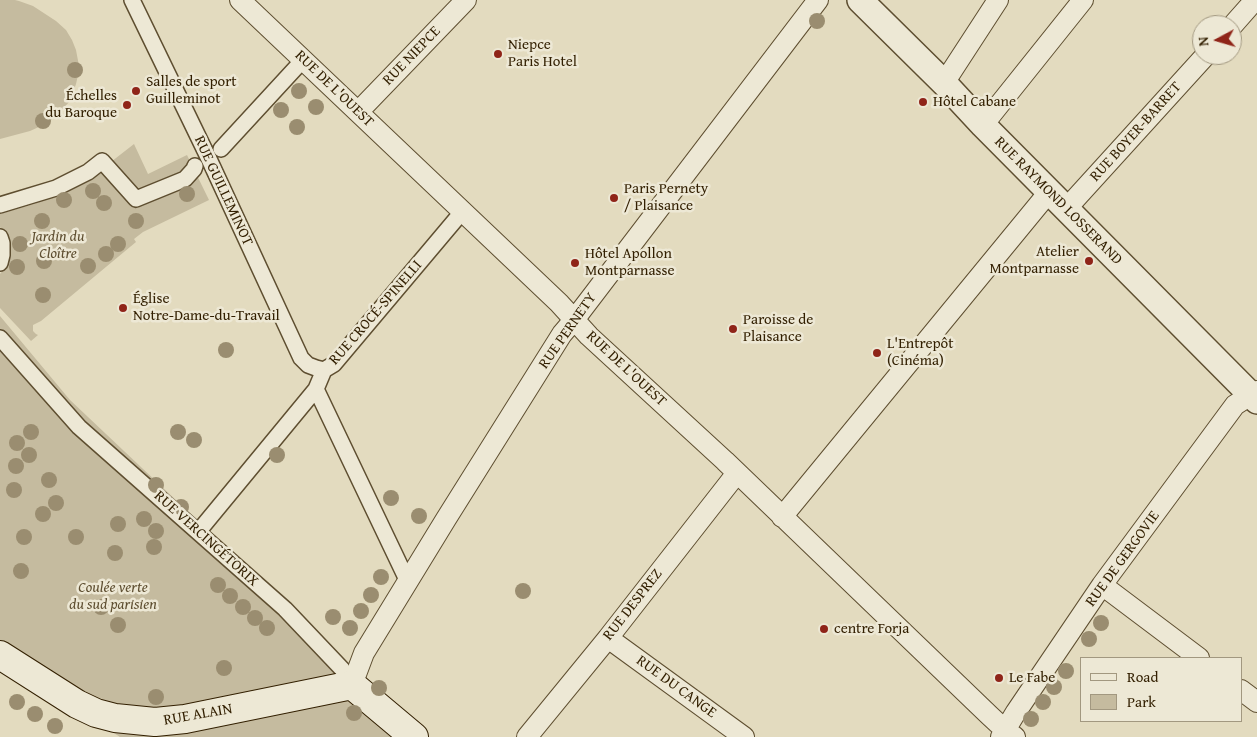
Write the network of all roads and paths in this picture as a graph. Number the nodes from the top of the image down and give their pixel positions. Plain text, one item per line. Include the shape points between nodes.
1 (132, 0) edge
2 (240, 0) edge
3 (466, 0) edge
4 (818, 0) edge
5 (860, 0) edge
6 (998, 0) edge
7 (1083, 0) edge
8 (1255, 0) edge
9 (1242, 15) edge
10 (303, 60) junction
11 (1196, 65) edge
12 (944, 82) junction
13 (358, 112) junction
14 (983, 125) junction
15 (221, 148) dead end
16 (195, 166) dead end
17 (1058, 201) junction
18 (0, 205) edge
19 (462, 212) junction
20 (0, 237) edge
21 (0, 263) edge
22 (574, 320) junction
23 (0, 338) edge
24 (324, 370) junction
25 (316, 389) junction
26 (1255, 395) edge
27 (737, 473) junction
28 (782, 517) junction
29 (198, 532) junction
30 (408, 582) junction
31 (1102, 585) junction
32 (608, 638) junction
33 (0, 655) edge
34 (1198, 657) edge
35 (352, 685) junction
36 (1242, 691) edge
37 (1257, 702) edge
38 (1007, 734) edge
39 (414, 737) edge
40 (527, 737) edge
41 (744, 737) edge

1 - 24 street, RUE GUILLEMINOT via 301,358 308,365
2 - 10 street, RUE DE L'OUEST
3 - 13 street, RUE NIEPCE
4 - 22 street, RUE PERNETY
5 - 12 street, RUE RAYMOND LOSSERAND
6 - 12 street
7 - 14 street
8 - 9 street
10 - 13 street, RUE DE L'OUEST
10 - 15 street
11 - 17 street, RUE BOYER-BARRET
12 - 14 street, RUE RAYMOND LOSSERAND
13 - 19 street, RUE DE L'OUEST
14 - 17 street, RUE RAYMOND LOSSERAND
16 - 18 street via 185,179 136,199 102,160 88,172 56,188
17 - 26 street, RUE RAYMOND LOSSERAND via 1228,373
17 - 28 street, RUE BOYER-BARRET
19 - 22 street, RUE DE L'OUEST
19 - 24 street, RUE CROCÉ-SPINELLI via 334,364
20 - 21 street
22 - 27 street, RUE DE L'OUEST
22 - 30 street, RUE PERNETY via 562,334
23 - 29 street, RUE VERCINGÉTORIX via 79,427
24 - 25 street, RUE CROCÉ-SPINELLI
25 - 29 street, RUE CROCÉ-SPINELLI
25 - 30 street
26 - 31 street, RUE DE GERGOVIE via 1235,405
27 - 28 street, RUE DE L'OUEST
27 - 32 street, RUE DESPREZ
28 - 38 street, RUE DE L'OUEST
29 - 35 street, RUE VERCINGÉTORIX via 284,609 342,669
30 - 35 street, RUE PERNETY via 364,653
31 - 34 street
31 - 38 street, RUE DE GERGOVIE
32 - 40 street, RUE DESPREZ
32 - 41 street, RUE DU CANGE
33 - 35 main road, RUE ALAIN via 76,704 96,713 155,722 185,719
35 - 39 main road, RUE VERCINGÉTORIX
36 - 37 street

